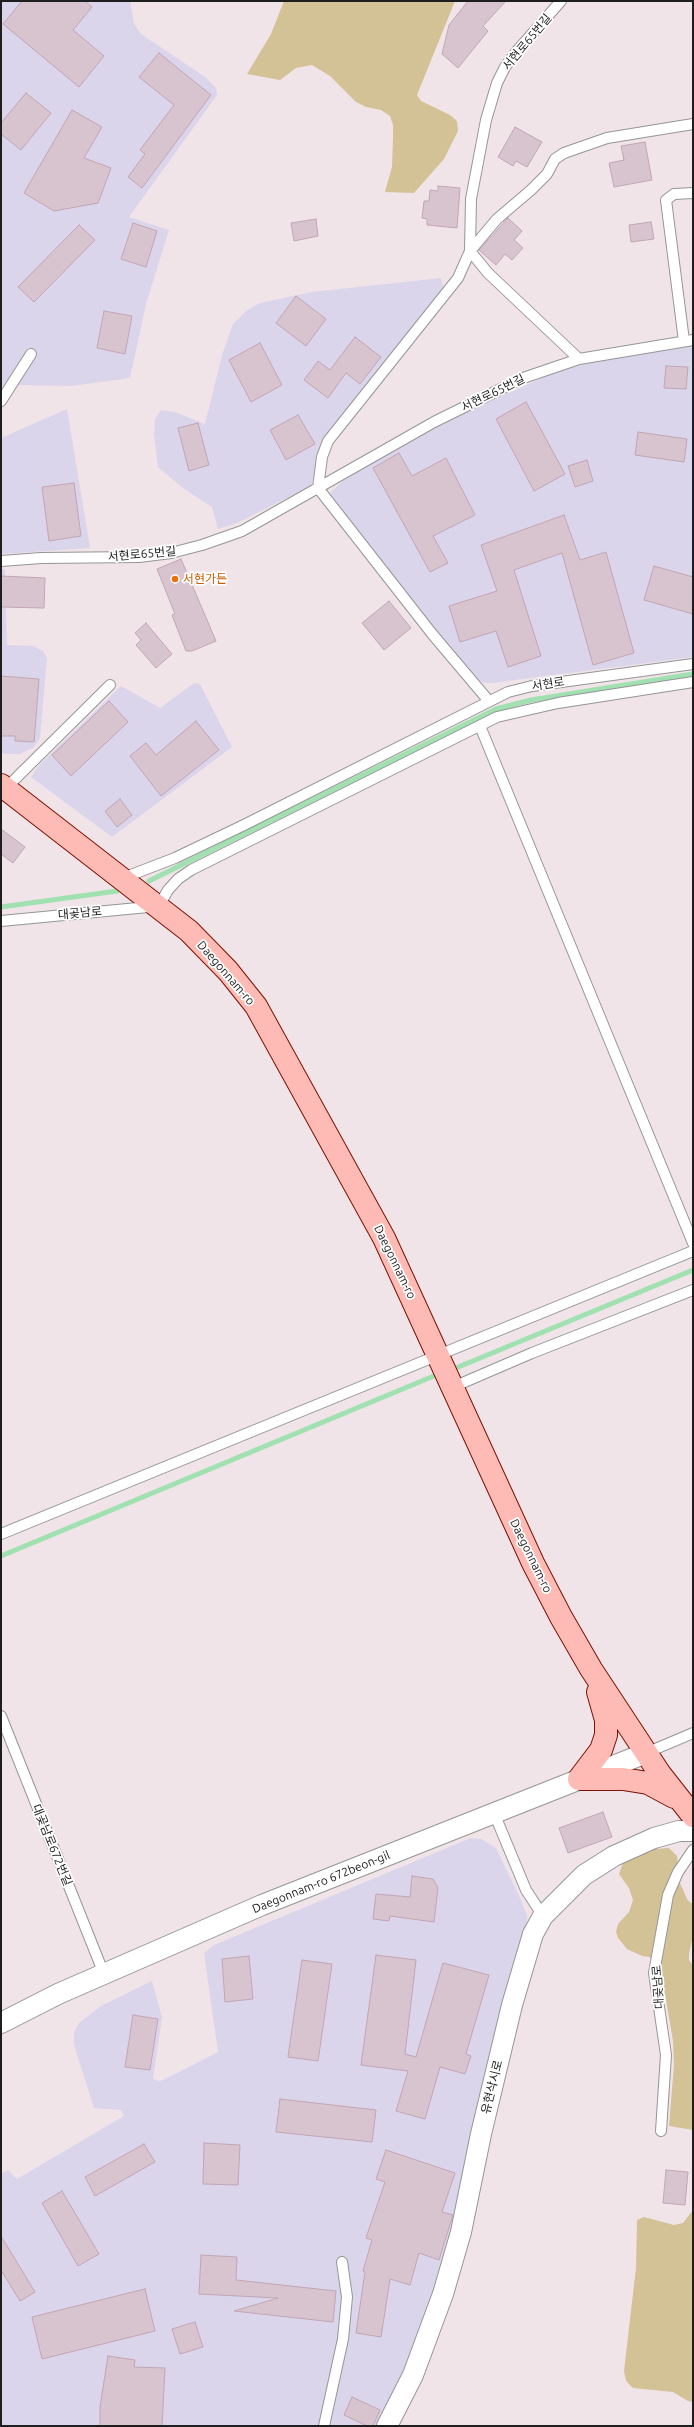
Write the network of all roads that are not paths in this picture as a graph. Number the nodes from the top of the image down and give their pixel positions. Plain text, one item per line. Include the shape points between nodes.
1 (561, 1) edge
2 (693, 124) edge
3 (693, 193) edge
4 (470, 251) junction
5 (689, 341) edge
6 (31, 354) dead end
7 (579, 359) junction
8 (1, 401) edge
9 (318, 488) junction
10 (1, 561) edge
11 (693, 664) edge
12 (693, 682) edge
13 (110, 685) dead end
14 (488, 700) junction
15 (480, 726) junction
16 (3, 787) edge
17 (123, 878) junction
18 (159, 906) junction
19 (1, 921) edge
20 (693, 1243) edge
21 (693, 1251) edge
22 (693, 1290) edge
23 (440, 1358) junction
24 (452, 1385) junction
25 (1, 1534) edge
26 (591, 1669) junction
27 (1, 1716) edge
28 (693, 1733) edge
29 (646, 1752) junction
30 (579, 1779) junction
31 (688, 1809) edge
32 (494, 1813) junction
33 (693, 1831) edge
34 (693, 1850) edge
35 (543, 1916) junction
36 (104, 1974) junction
37 (1, 2023) edge
38 (661, 2131) dead end
39 (342, 2262) dead end
40 (324, 2426) edge
41 (387, 2426) edge

1 - 4 lane, 서현로65번길 via 516,52 497,83 486,120 471,199
2 - 4 lane, 서현로65번길 via 607,138 564,153 531,190 497,219
3 - 5 lane, 서현로65번길 via 674,194 666,200
4 - 7 lane via 488,273
4 - 9 lane, 서현로65번길 via 458,278 328,441 322,457
5 - 7 lane, 서현로65번길
6 - 8 lane
7 - 9 lane, 서현로65번길 via 523,378 447,415
9 - 10 lane, 서현로65번길 via 242,531 171,553
9 - 14 lane via 428,629
11 - 14 lane, 서현로 via 532,686
12 - 15 lane via 517,711
13 - 16 lane
14 - 17 lane, 서현로 via 415,740 244,825 175,858
15 - 18 lane via 191,870 168,890
15 - 20 lane
16 - 17 street, Daegonnam-ro
17 - 18 street, Daegonnam-ro
18 - 19 lane, 대곶남로
18 - 23 street, Daegonnam-ro via 189,931 228,970 256,1006 384,1238
21 - 23 lane
22 - 24 lane
23 - 24 street, Daegonnam-ro
23 - 25 lane
24 - 26 street, Daegonnam-ro via 533,1563
26 - 29 street, Daegonnam-ro
26 - 30 street via 606,1720 606,1735 601,1750
27 - 36 lane, 대곶남로672번길
28 - 29 lane
29 - 30 street, Daegonnam-ro 672beon-gil
29 - 31 street, Daegonnam-ro
30 - 31 street via 623,1778 648,1783
30 - 32 street, Daegonnam-ro 672beon-gil
32 - 35 lane via 526,1890
32 - 36 street, Daegonnam-ro 672beon-gil via 262,1905
33 - 35 street, 유현삭시로 via 678,1831 654,1838 614,1856 584,1874
34 - 38 lane, 대곶남로 via 678,1872 668,1895 654,1973 666,2055
35 - 41 street, 유현삭시로 via 533,1934 512,2005 461,2232 443,2294 413,2375
36 - 37 street, Daegonnam-ro 672beon-gil
39 - 40 lane via 347,2297 343,2338

